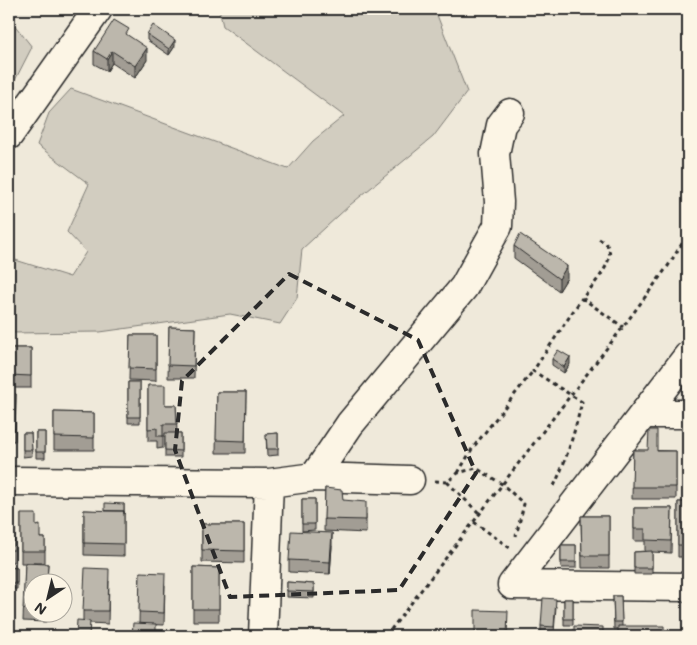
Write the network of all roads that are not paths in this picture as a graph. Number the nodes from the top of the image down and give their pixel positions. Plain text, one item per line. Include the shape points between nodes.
1 (98, 9) edge
2 (510, 113) dead end
3 (9, 135) edge
4 (688, 356) edge
5 (644, 414) junction
6 (688, 414) edge
7 (314, 477) junction
8 (410, 480) road end
9 (9, 481) edge
10 (269, 483) junction
11 (688, 587) edge
12 (263, 636) edge

1 - 3 street
2 - 7 street via 501,125 495,154 500,202 498,226 490,242 464,288 350,424
4 - 5 street
5 - 6 street
5 - 11 street via 512,585
7 - 8 street
7 - 10 street
9 - 10 street
10 - 12 street

